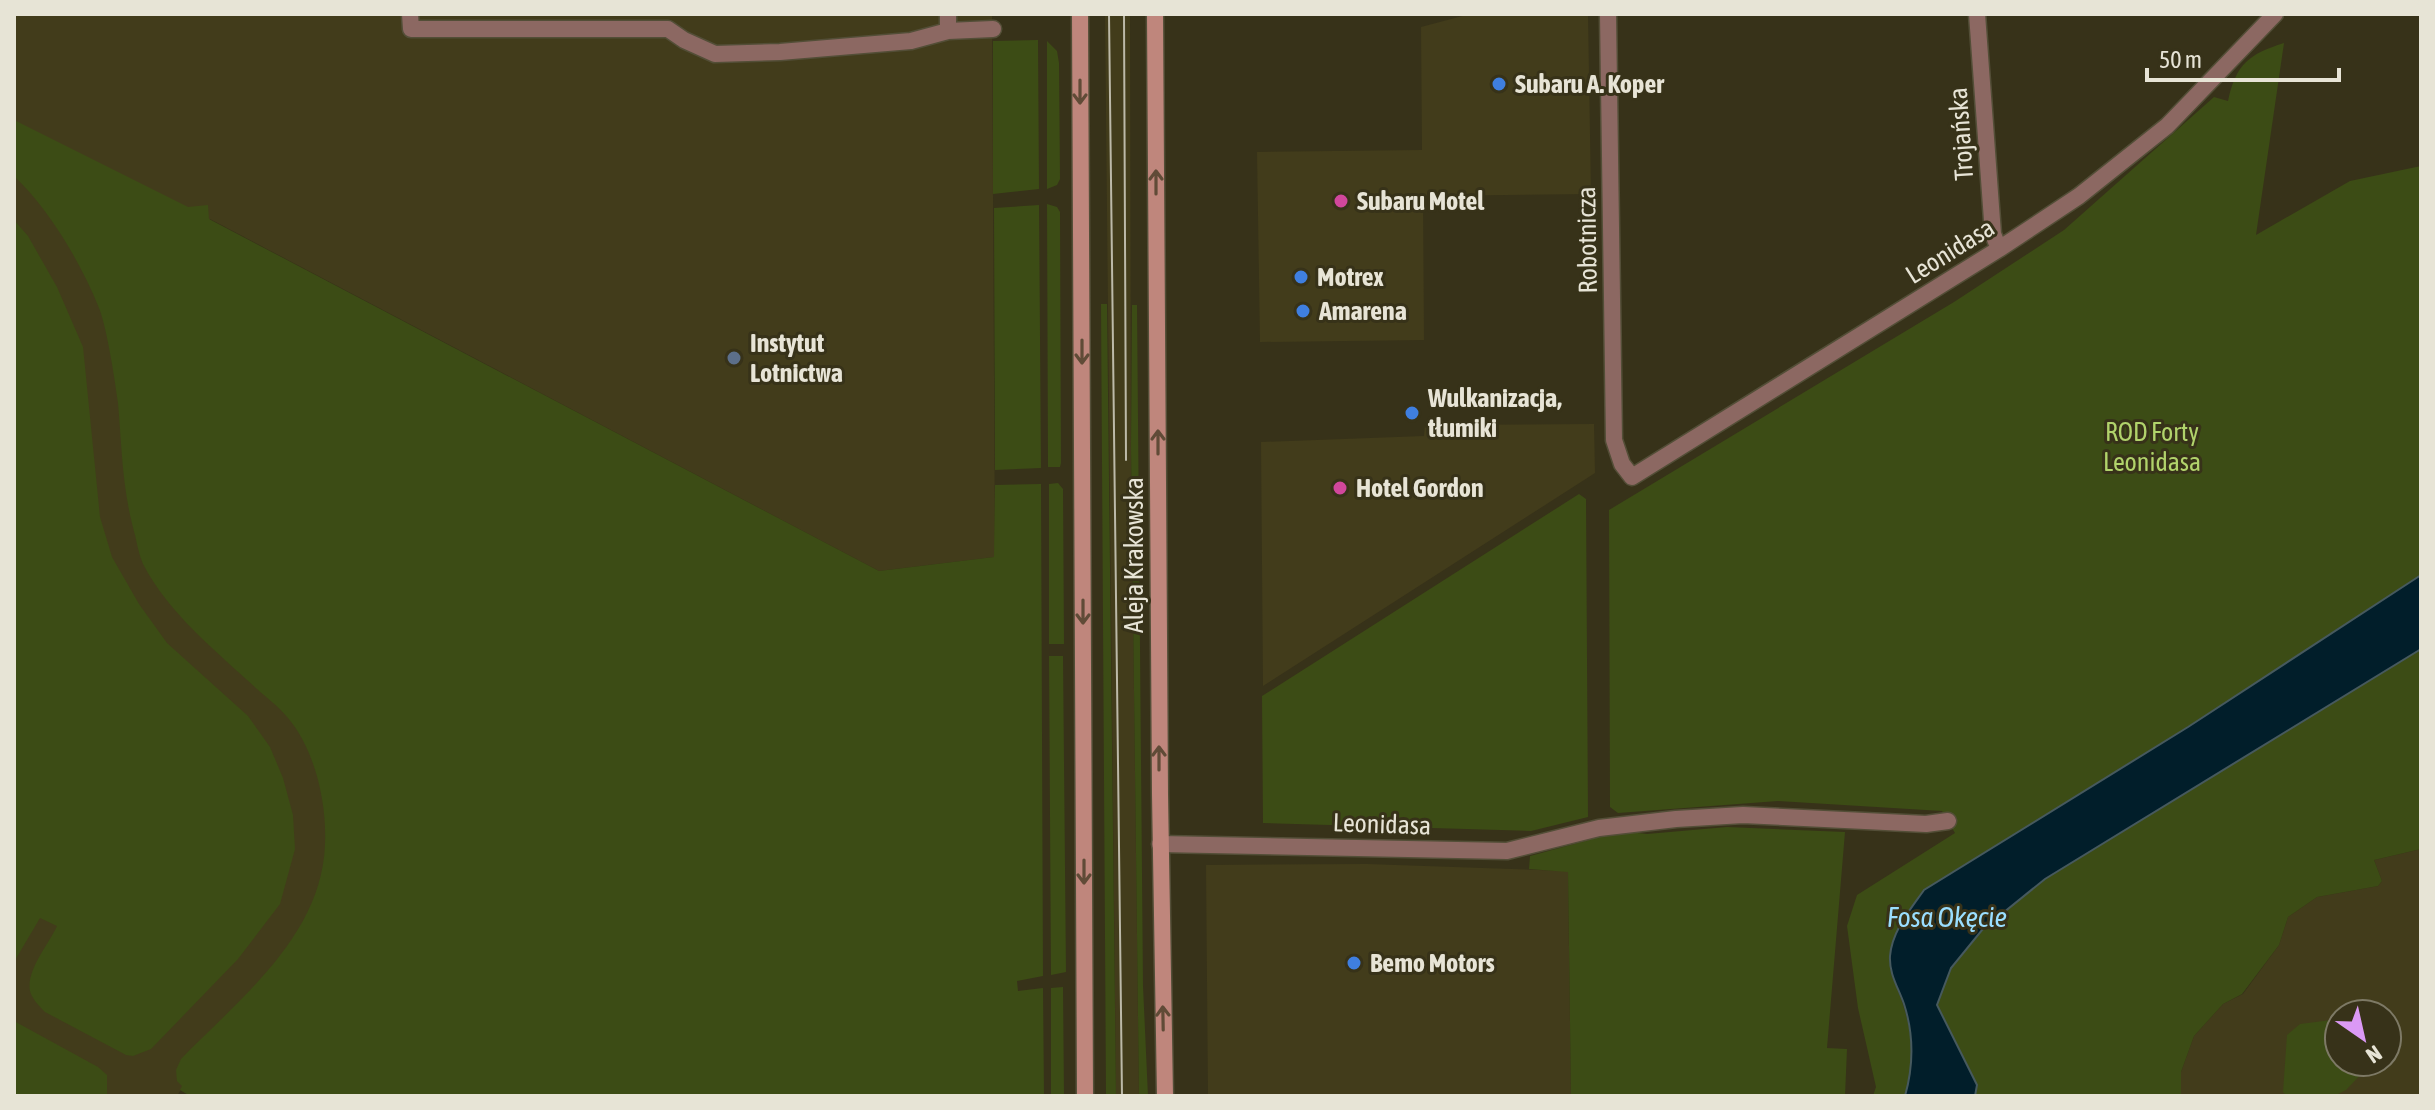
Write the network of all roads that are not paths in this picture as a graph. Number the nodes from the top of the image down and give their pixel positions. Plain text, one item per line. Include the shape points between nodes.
1 (410, 14) edge
2 (948, 14) edge
3 (1080, 14) edge
4 (1155, 14) edge
5 (1608, 14) edge
6 (1977, 14) edge
7 (2275, 14) edge
8 (667, 22) edge
9 (993, 29) dead end
10 (948, 31) junction
11 (1999, 249) junction
12 (1622, 464) joint
13 (1948, 821) dead end
14 (1160, 844) junction
15 (1085, 1096) edge
16 (1165, 1096) edge

1 - 8 street via 411,29
2 - 10 street
3 -> 15 main road, Aleja Krakowska
14 -> 4 main road, Aleja Krakowska
5 - 12 street, Robotnicza via 1614,440
6 - 11 street, Trojańska via 1993,234
7 - 11 street, Leonidasa via 2149,142
8 - 10 street via 684,40 715,54 911,41
9 - 10 street
11 - 12 street, Leonidasa via 1632,477
13 - 14 street, Leonidasa via 1743,815 1676,819 1599,828 1507,851
16 -> 14 main road, Aleja Krakowska

